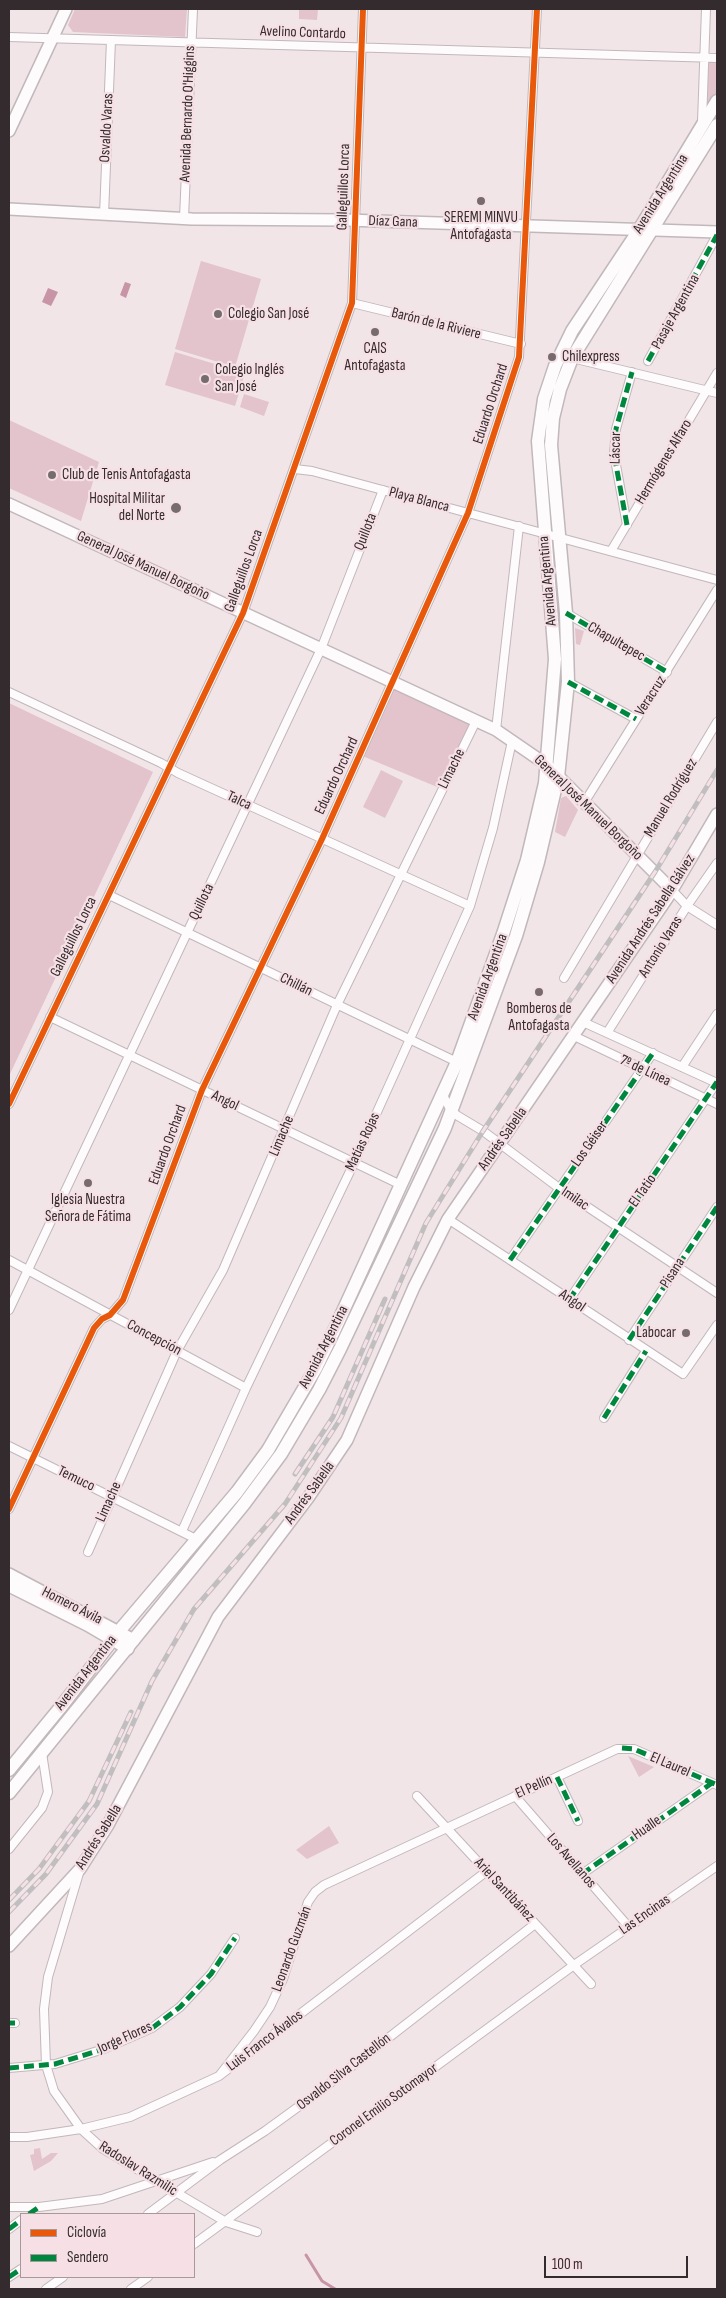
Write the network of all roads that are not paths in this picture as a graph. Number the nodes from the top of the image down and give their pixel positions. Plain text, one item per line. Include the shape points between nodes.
1 (66, 9) edge
2 (192, 9) edge
3 (363, 9) edge
4 (537, 9) edge
5 (706, 9) edge
6 (9, 37) edge
7 (53, 38) junction
8 (111, 40) junction
9 (191, 43) junction
10 (362, 48) junction
11 (535, 53) junction
12 (704, 58) junction
13 (717, 58) edge
14 (717, 101) edge
15 (717, 125) edge
16 (702, 128) junction
17 (9, 131) edge
18 (9, 209) edge
19 (104, 215) junction
20 (184, 218) junction
21 (356, 220) junction
22 (527, 226) junction
23 (639, 230) junction
24 (653, 230) junction
25 (717, 234) edge
26 (352, 303) junction
27 (521, 344) junction
28 (572, 358) junction
29 (648, 361) dead end
30 (632, 372) junction
31 (717, 373) edge
32 (707, 391) junction
33 (717, 393) edge
34 (295, 469) junction
35 (383, 490) junction
36 (9, 504) edge
37 (468, 513) junction
38 (627, 525) junction
39 (519, 526) junction
40 (544, 533) junction
41 (559, 537) junction
42 (612, 551) junction
43 (717, 580) edge
44 (717, 590) edge
45 (243, 613) junction
46 (566, 613) junction
47 (321, 649) junction
48 (667, 672) junction
49 (394, 682) junction
50 (568, 682) junction
51 (9, 692) edge
52 (636, 719) junction
53 (476, 721) junction
54 (717, 722) edge
55 (496, 730) junction
56 (512, 741) junction
57 (546, 765) junction
58 (169, 767) junction
59 (558, 777) junction
60 (584, 803) junction
61 (248, 805) junction
62 (717, 814) edge
63 (322, 839) junction
64 (637, 855) junction
65 (717, 863) edge
66 (400, 875) junction
67 (672, 890) junction
68 (108, 895) junction
69 (470, 906) junction
70 (687, 906) junction
71 (717, 925) edge
72 (187, 933) junction
73 (259, 968) junction
74 (564, 978) dead end
75 (337, 1005) junction
76 (717, 1014) edge
77 (50, 1017) junction
78 (583, 1022) junction
79 (607, 1033) junction
80 (574, 1036) junction
81 (410, 1040) junction
82 (653, 1053) junction
83 (129, 1055) junction
84 (457, 1062) junction
85 (682, 1067) junction
86 (642, 1070) junction
87 (717, 1082) edge
88 (202, 1090) junction
89 (443, 1095) junction
90 (706, 1099) junction
91 (9, 1104) edge
92 (717, 1104) edge
93 (451, 1111) junction
94 (285, 1130) junction
95 (500, 1144) junction
96 (354, 1163) junction
97 (401, 1185) junction
98 (559, 1188) junction
99 (717, 1207) edge
100 (448, 1219) junction
101 (618, 1228) junction
102 (9, 1260) edge
103 (510, 1260) junction
104 (676, 1268) junction
105 (27, 1270) junction
106 (717, 1293) edge
107 (569, 1300) junction
108 (9, 1310) edge
109 (110, 1315) junction
110 (717, 1325) edge
111 (629, 1340) junction
112 (177, 1351) junction
113 (646, 1351) junction
114 (246, 1388) junction
115 (604, 1418) dead end
116 (9, 1446) edge
117 (32, 1458) junction
118 (111, 1496) junction
119 (9, 1509) edge
120 (182, 1531) junction
121 (196, 1539) junction
122 (88, 1552) dead end
123 (9, 1574) edge
124 (9, 1586) edge
125 (116, 1635) junction
126 (131, 1644) junction
127 (622, 1748) joint
128 (42, 1753) junction
129 (13, 1757) edge
130 (9, 1770) edge
131 (557, 1777) junction
132 (715, 1784) edge
133 (9, 1792) edge
134 (416, 1796) dead end
135 (515, 1796) junction
136 (578, 1821) dead end
137 (446, 1827) junction
138 (9, 1849) edge
139 (717, 1866) edge
140 (80, 1870) junction
141 (487, 1871) junction
142 (582, 1874) junction
143 (535, 1924) junction
144 (628, 1926) junction
145 (236, 1938) dead end
146 (9, 1946) edge
147 (574, 1965) junction
148 (591, 1984) dead end
149 (46, 2065) junction
150 (9, 2068) edge
151 (219, 2076) junction
152 (81, 2129) junction
153 (9, 2136) edge
154 (220, 2160) junction
155 (156, 2182) junction
156 (177, 2193) junction
157 (9, 2207) edge
158 (39, 2207) junction
159 (30, 2213) edge
160 (149, 2213) edge
161 (20, 2221) edge
162 (226, 2222) junction
163 (9, 2229) edge
164 (257, 2232) dead end
165 (195, 2243) edge
166 (20, 2269) edge
167 (9, 2277) edge
168 (62, 2278) edge
169 (147, 2278) edge
170 (46, 2289) edge
171 (131, 2289) edge

1 - 7 main road
2 - 9 street, Avenida Bernardo O'Higgins
3 - 10 street, Galleguillos Lorca
4 - 11 street, Eduardo Orchard
5 - 12 street
6 - 7 street, Avelino Contardo
7 - 8 street, Avelino Contardo
7 - 17 main road
8 - 9 street, Avelino Contardo
8 - 19 street, Osvaldo Varas
9 - 10 street, Avelino Contardo
9 - 20 street, Avenida Bernardo O'Higgins
10 - 11 street, Avelino Contardo
10 - 21 street, Galleguillos Lorca
11 - 12 street, Avelino Contardo
11 - 22 street, Eduardo Orchard
12 - 13 street, Avelino Contardo
12 - 16 street
14 - 16 main road, Avenida Argentina
15 - 24 main road, Avenida Argentina
16 - 23 main road, Avenida Argentina
18 - 19 main road, Díaz Gana
19 - 20 main road, Díaz Gana
20 - 21 main road, Díaz Gana
21 - 22 main road, Díaz Gana
21 - 26 street, Galleguillos Lorca
22 - 23 main road, Díaz Gana
22 - 27 street, Eduardo Orchard
23 - 24 main road, Díaz Gana
23 - 40 main road, Avenida Argentina via 572,331 549,382 538,441
24 - 25 main road, Díaz Gana
24 - 28 main road, Avenida Argentina
25 - 29 street, Pasaje Argentina
26 - 27 street, Barón de la Riviere
26 - 34 street, Galleguillos Lorca
27 - 37 street, Eduardo Orchard
28 - 30 street
28 - 41 main road, Avenida Argentina via 560,388 552,431
30 - 32 street
30 - 38 street, Láscar via 616,429 614,454
31 - 32 street, Hermógenes Alfaro
32 - 33 street
32 - 38 street, Hermógenes Alfaro
34 - 35 street, Playa Blanca
34 - 45 street, Galleguillos Lorca
35 - 37 street, Playa Blanca
35 - 47 street, Quillota
36 - 45 main road, General José Manuel Borgoño
37 - 39 street, Playa Blanca
37 - 49 street, Eduardo Orchard
38 - 42 street, Hermógenes Alfaro
39 - 40 street, Playa Blanca
39 - 55 street
40 - 41 street, Playa Blanca
40 - 57 main road, Avenida Argentina via 555,659
41 - 42 street, Playa Blanca
41 - 46 main road, Avenida Argentina
42 - 43 street, Playa Blanca
44 - 48 street, Veracruz
45 - 47 main road, General José Manuel Borgoño
45 - 58 street, Galleguillos Lorca
46 - 48 street, Chapultepec
46 - 50 main road, Avenida Argentina
47 - 49 main road, General José Manuel Borgoño
47 - 61 street, Quillota
48 - 52 street, Veracruz
49 - 53 main road, General José Manuel Borgoño
49 - 63 street, Eduardo Orchard
50 - 52 street
50 - 59 main road, Avenida Argentina
51 - 58 street, Talca
52 - 60 street, Veracruz
53 - 55 main road, General José Manuel Borgoño
53 - 66 street, Limache
54 - 64 street, Manuel Rodríguez
55 - 56 main road, General José Manuel Borgoño
56 - 57 main road, General José Manuel Borgoño
56 - 69 street, Matías Rojas via 493,828
57 - 59 main road, General José Manuel Borgoño
57 - 84 main road, Avenida Argentina via 545,783 526,860
58 - 61 street, Talca
58 - 68 street, Galleguillos Lorca
59 - 60 main road, General José Manuel Borgoño
59 - 93 main road, Avenida Argentina via 516,936
60 - 64 main road, General José Manuel Borgoño
61 - 63 street, Talca
61 - 72 street, Quillota
62 - 67 main road, Avenida Andrés Sabella Gálvez
63 - 66 street, Talca
63 - 73 street, Eduardo Orchard
64 - 67 main road, General José Manuel Borgoño
64 - 74 street, Manuel Rodríguez
65 - 70 street, Antonio Varas
66 - 69 street, Talca
66 - 75 street, Limache
67 - 70 street
67 - 78 main road, Avenida Andrés Sabella Gálvez
68 - 72 street, Chillán
68 - 77 street, Galleguillos Lorca
69 - 81 street, Matías Rojas
70 - 71 street
70 - 79 street, Antonio Varas
72 - 73 street, Chillán
72 - 83 street, Quillota
73 - 75 street, Chillán
73 - 88 street, Eduardo Orchard
75 - 81 street, Chillán
75 - 94 street, Limache
76 - 85 street
77 - 83 street, Angol
77 - 91 street, Galleguillos Lorca
78 - 79 street
78 - 80 main road, Andrés Sabella
79 - 82 street
80 - 86 street, 7º de Línea
80 - 95 main road, Andrés Sabella
81 - 84 street, Chillán
81 - 96 street, Matías Rojas
82 - 85 street
82 - 86 street, Los Géiser
83 - 88 street, Angol
83 - 105 street, Quillota
84 - 89 main road, Avenida Argentina
85 - 87 street
86 - 90 street, 7º de Línea
86 - 98 street, Los Géiser
87 - 90 street, El Tatio
88 - 94 street, Angol
88 - 109 street, Eduardo Orchard via 132,1279 123,1300
89 - 93 street, Imilac
89 - 97 main road, Avenida Argentina
90 - 92 street, 7º de Línea
90 - 101 street, El Tatio
93 - 95 street, Imilac
93 - 126 main road, Avenida Argentina via 340,1349 301,1420 260,1484
94 - 96 street, Angol
94 - 112 street, Limache via 223,1270
95 - 98 street, Imilac
95 - 100 main road, Andrés Sabella
96 - 97 street, Angol
96 - 114 street, Matías Rojas
97 - 121 main road, Avenida Argentina via 333,1333 292,1410 253,1471
98 - 101 street, Imilac
98 - 103 street, Los Géiser
99 - 104 street, Pisana
100 - 103 street, Angol
100 - 140 main road, Andrés Sabella via 414,1287 347,1440 308,1498 218,1617 124,1797
101 - 104 street, Imilac
101 - 107 street, El Tatio
102 - 105 street, Concepción
103 - 107 street, Angol
104 - 106 street, Imilac
104 - 111 street, Pisana
105 - 108 street, Quillota
105 - 109 street, Concepción
107 - 111 street, Angol
109 - 112 street, Concepción
109 - 117 street, Eduardo Orchard via 94,1328
110 - 113 street, Angol via 683,1374
111 - 113 street, Angol
112 - 114 street, Concepción
112 - 118 street, Limache
113 - 115 street
114 - 120 street, Matías Rojas
116 - 117 street, Temuco
117 - 118 street, Temuco
117 - 119 street, Eduardo Orchard
118 - 120 street, Temuco
118 - 122 street, Limache
120 - 121 street, Temuco
121 - 125 main road, Avenida Argentina
123 - 125 main road, Homero Ávila
124 - 125 main road, Homero Ávila
125 - 126 main road, Homero Ávila
125 - 129 main road, Avenida Argentina
126 - 128 main road, Avenida Argentina
127 - 131 street, El Pellín
127 - 132 street, El Laurel via 634,1749
128 - 133 main road, Avenida Argentina
128 - 138 street via 48,1792 46,1800
129 - 130 main road, Avenida Argentina
131 - 135 street, El Pellín
131 - 136 street
132 - 142 street, Hualle
134 - 137 street, Ariel Santibáñez
135 - 137 street, El Pellín
135 - 142 street, Los Avellanos
137 - 141 street, Ariel Santibáñez
137 - 151 street, Leonardo Guzmán via 315,1892 305,1908 289,1963 273,2001
139 - 144 street, Las Encinas
140 - 146 main road, Andrés Sabella
140 - 149 street, Radoslav Razmilic via 48,1977 44,2009
141 - 143 street, Ariel Santibáñez
141 - 151 street, Luis Franco Ávalos
142 - 144 street, Los Avellanos
143 - 147 street, Ariel Santibáñez
143 - 154 street, Osvaldo Silva Castellón via 320,2091 265,2132
144 - 147 street, Las Encinas
145 - 149 street, Jorge Flores via 211,1974 180,2008 152,2028 104,2049
147 - 148 street, Ariel Santibáñez
147 - 162 street, Coronel Emilio Sotomayor
149 - 150 street, Jorge Flores
149 - 152 street, Radoslav Razmilic via 54,2091
151 - 152 street, Luis Franco Ávalos via 130,2118
152 - 153 street, Luis Franco Ávalos
152 - 155 street, Radoslav Razmilic via 103,2149
154 - 155 street
154 - 156 street, Osvaldo Silva Castellón
155 - 156 street, Radoslav Razmilic
155 - 158 street via 102,2199
156 - 160 street, Osvaldo Silva Castellón
156 - 162 street, Radoslav Razmilic
157 - 158 street
158 - 159 street
161 - 163 street
162 - 164 street, Radoslav Razmilic
162 - 165 street, Coronel Emilio Sotomayor
166 - 167 street
168 - 170 street
169 - 171 street

